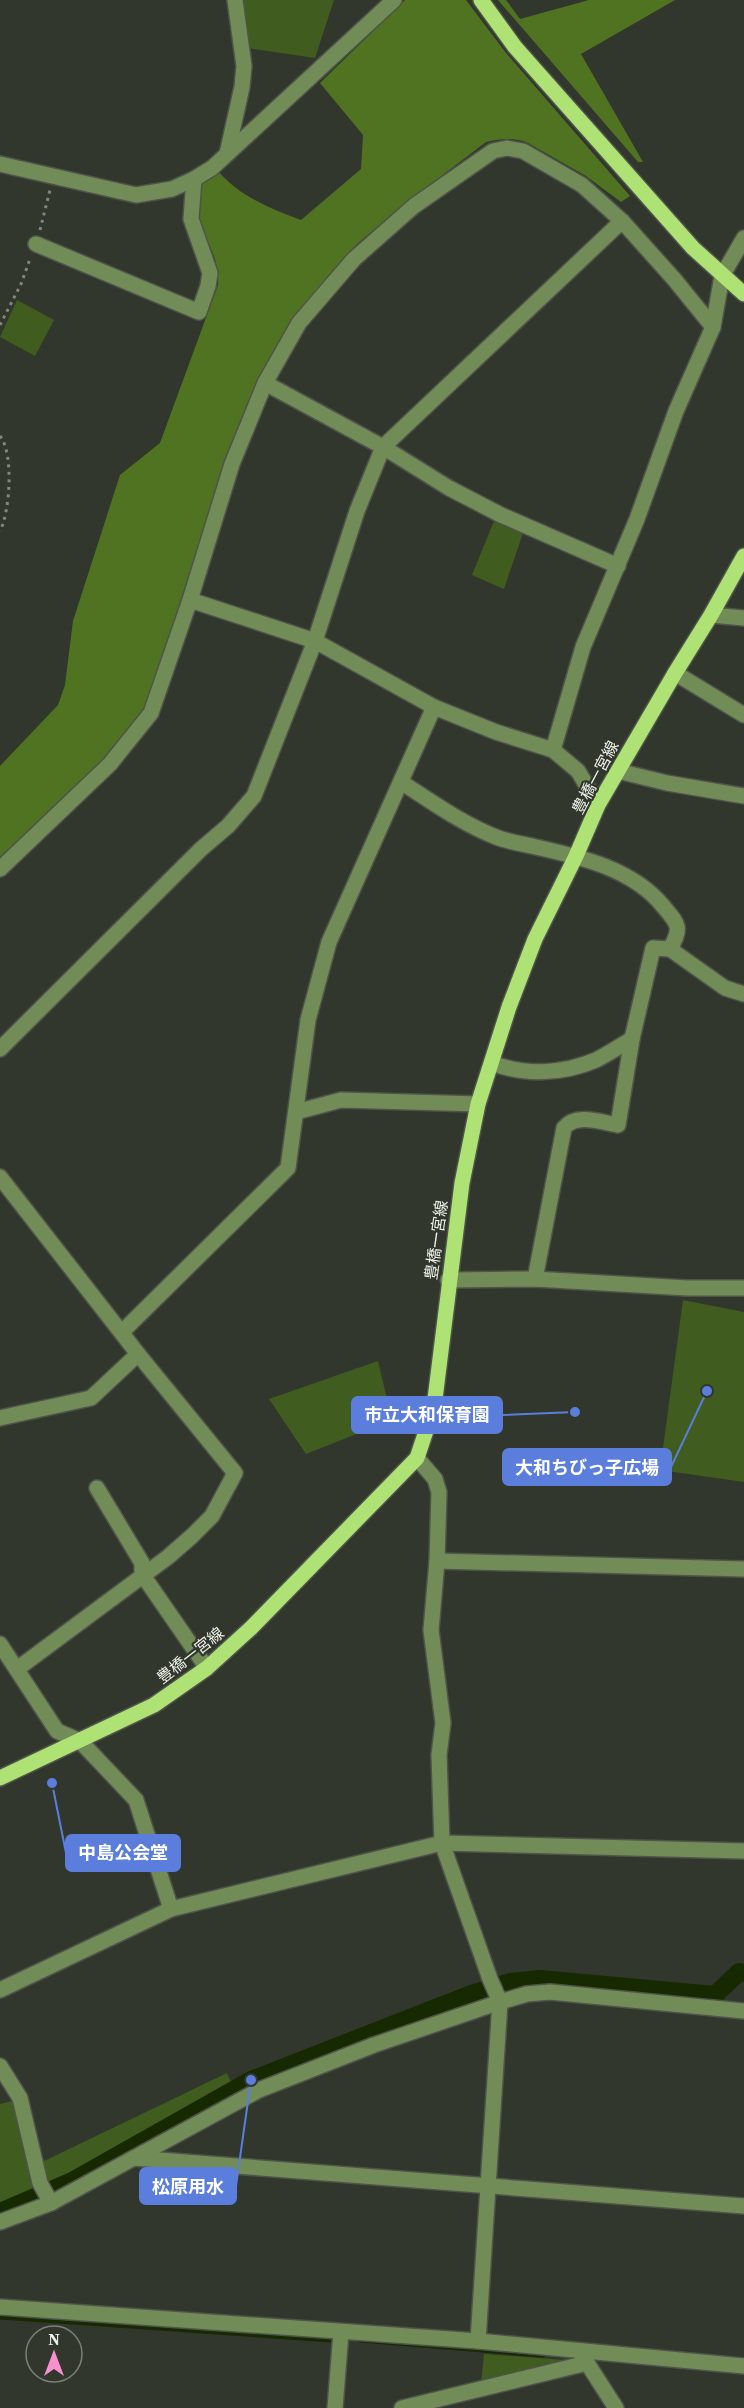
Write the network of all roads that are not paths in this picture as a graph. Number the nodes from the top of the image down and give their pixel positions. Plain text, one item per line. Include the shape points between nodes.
1 (235, 0) edge
2 (394, 0) edge
3 (481, 0) edge
4 (227, 154) junction
5 (0, 164) edge
6 (194, 179) junction
7 (622, 221) junction
8 (744, 238) edge
9 (36, 244) dead end
10 (722, 276) junction
11 (744, 294) edge
12 (713, 327) junction
13 (265, 383) junction
14 (383, 447) junction
15 (744, 556) edge
16 (618, 566) junction
17 (190, 600) junction
18 (711, 615) junction
19 (744, 618) edge
20 (315, 641) junction
21 (675, 672) junction
22 (434, 707) junction
23 (744, 715) edge
24 (553, 750) junction
25 (618, 771) junction
26 (401, 782) junction
27 (744, 796) edge
28 (598, 805) junction
29 (576, 856) junction
30 (0, 869) edge
31 (670, 949) junction
32 (744, 994) edge
33 (632, 1039) junction
34 (0, 1049) edge
35 (492, 1063) junction
36 (478, 1104) junction
37 (296, 1112) junction
38 (0, 1177) edge
39 (535, 1279) junction
40 (448, 1280) junction
41 (744, 1288) edge
42 (122, 1332) junction
43 (138, 1354) junction
44 (0, 1419) edge
45 (417, 1458) junction
46 (97, 1488) dead end
47 (437, 1561) junction
48 (744, 1569) edge
49 (142, 1574) junction
50 (0, 1644) edge
51 (207, 1668) junction
52 (17, 1669) junction
53 (80, 1741) junction
54 (0, 1778) edge
55 (442, 1843) junction
56 (744, 1851) edge
57 (171, 1909) junction
58 (0, 1990) edge
59 (500, 2002) junction
60 (744, 2012) edge
61 (0, 2066) edge
62 (134, 2158) junction
63 (489, 2188) junction
64 (51, 2203) junction
65 (744, 2206) edge
66 (0, 2222) edge
67 (0, 2307) edge
68 (341, 2332) junction
69 (478, 2341) junction
70 (583, 2356) junction
71 (744, 2366) edge
72 (335, 2408) edge
73 (402, 2408) edge
74 (616, 2408) edge

1 - 4 street via 244,66
2 - 4 street
3 - 10 main road via 515,46
4 - 6 street
5 - 6 street via 136,195 172,189
6 - 9 street via 191,219 210,273 199,312
7 - 12 street
7 - 13 street via 582,185 523,151 493,151 414,206 354,259 299,323
7 - 14 street
8 - 10 street
10 - 11 main road
10 - 12 street
12 - 16 street via 676,411
13 - 14 street
13 - 17 street via 232,464
14 - 16 street via 490,510
14 - 20 street via 357,511
15 - 18 main road, 豊橋一宮線
16 - 24 street via 583,647
17 - 20 street
17 - 30 street via 151,713 110,764
18 - 19 street
18 - 21 main road, 豊橋一宮線
20 - 22 street
20 - 34 street via 254,796
21 - 23 street
21 - 25 main road, 豊橋一宮線
22 - 24 street
22 - 26 street
24 - 28 street via 578,771
25 - 27 street
25 - 28 main road, 豊橋一宮線
26 - 29 street via 445,813 498,838
26 - 37 street via 329,942 308,1020
28 - 29 main road, 豊橋一宮線
29 - 31 street via 624,875 653,894 678,924 678,934
29 - 35 main road, 豊橋一宮線 via 535,939
31 - 32 street via 725,988
31 - 33 street via 653,948
33 - 35 street via 596,1060 568,1068 538,1072 509,1070
33 - 39 street via 618,1125 578,1119 569,1121 564,1128
35 - 36 main road, 豊橋一宮線
36 - 37 street via 341,1100
36 - 40 main road, 豊橋一宮線
37 - 42 street via 288,1168
38 - 42 street
39 - 40 street
39 - 41 street
40 - 45 main road, 豊橋一宮線 via 434,1407
42 - 43 street
43 - 44 street via 91,1398
43 - 49 street via 235,1473 212,1516 168,1557
45 - 47 street via 435,1479 439,1492
45 - 51 main road, 豊橋一宮線 via 252,1628
46 - 49 street via 142,1563
47 - 48 street
47 - 55 street via 431,1630 443,1723 439,1755
49 - 51 street
49 - 52 street
50 - 52 street
51 - 53 main road, 豊橋一宮線 via 154,1705
52 - 53 street via 57,1731
53 - 54 main road, 豊橋一宮線
53 - 57 street via 136,1800
55 - 56 street
55 - 57 street
55 - 59 street
57 - 58 street
59 - 60 street via 550,1992
59 - 62 street via 259,2090
59 - 63 street
61 - 64 street via 20,2098 40,2183
62 - 63 street
62 - 64 street
63 - 65 street
63 - 69 street
64 - 66 street
67 - 68 street
68 - 69 street
68 - 72 street
69 - 70 street
70 - 71 street
70 - 73 street
70 - 74 street

